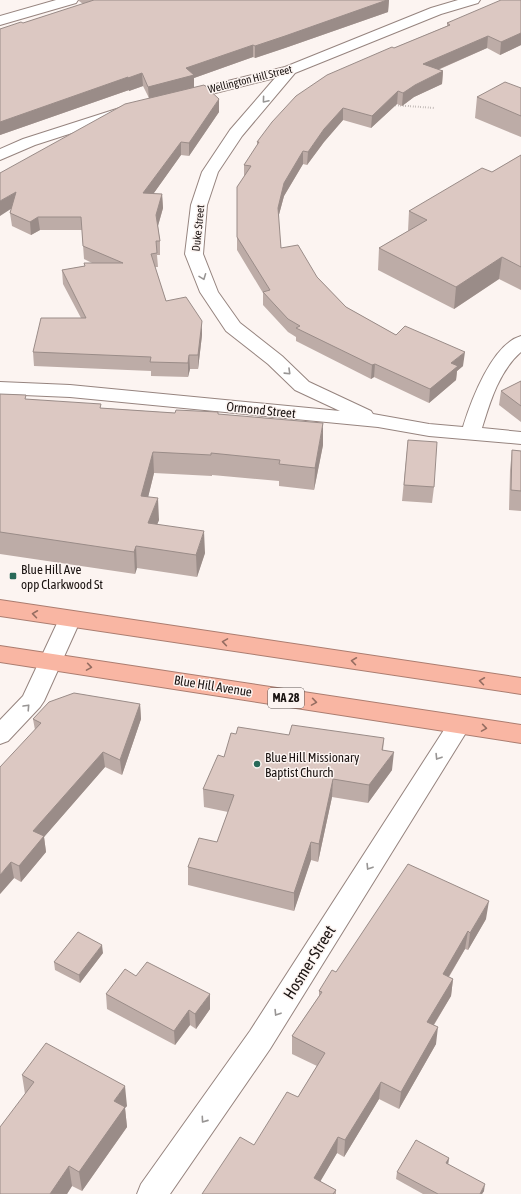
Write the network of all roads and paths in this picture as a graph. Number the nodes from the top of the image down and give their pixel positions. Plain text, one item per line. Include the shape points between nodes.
1 (71, 0) edge
2 (473, 0) edge
3 (0, 21) edge
4 (290, 70) junction
5 (166, 100) edge
6 (391, 105) edge
7 (145, 106) edge
8 (435, 108) dead end
9 (0, 155) edge
10 (521, 342) edge
11 (0, 388) edge
12 (378, 421) junction
13 (470, 434) junction
14 (521, 438) edge
15 (0, 608) edge
16 (70, 619) junction
17 (0, 654) edge
18 (50, 661) junction
19 (521, 686) edge
20 (459, 724) junction
21 (521, 734) edge
22 (0, 735) edge
23 (152, 1194) edge

1 - 3 street
2 - 4 street, Wellington Hill Street via 436,11
4 - 5 street, Wellington Hill Street
4 -> 12 street, Duke Street via 236,134 210,172 200,205 194,254 209,292 233,327 276,360 302,386
6 - 8 path
7 - 9 street via 103,117
10 - 13 street via 512,349 487,386
11 - 12 street, Ormond Street via 70,391
12 - 13 street, Ormond Street
13 - 14 street, Ormond Street
16 -> 15 highway
16 - 18 street
19 -> 16 highway
17 - 18 highway, Blue Hill Avenue / MA 28
18 -> 20 highway, Blue Hill Avenue / MA 28
22 -> 18 street via 32,701
20 -> 21 highway, Blue Hill Avenue / MA 28
20 -> 23 street, Hosmer Street via 260,1040

